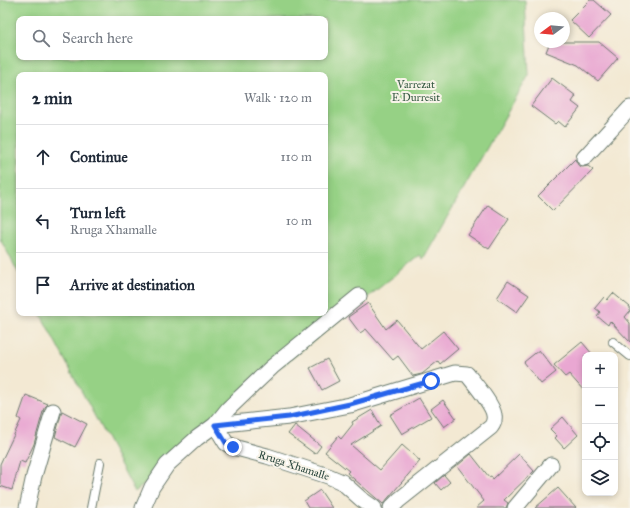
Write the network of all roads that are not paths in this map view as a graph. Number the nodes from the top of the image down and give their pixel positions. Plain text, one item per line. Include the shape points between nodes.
1 (630, 108) edge
2 (584, 158) dead end
3 (359, 296) dead end
4 (613, 342) dead end
5 (630, 356) edge
6 (53, 411) dead end
7 (215, 425) junction
8 (100, 463) dead end
9 (551, 465) dead end
10 (356, 504) edge
11 (27, 508) edge
12 (91, 508) edge
13 (143, 508) edge
14 (374, 508) edge
15 (391, 508) edge
16 (515, 508) edge

1 - 2 street
3 - 7 street via 272,367
4 - 5 lane
6 - 11 street
7 - 10 street, Rruga Xhamalle via 226,443 233,447 342,482
7 - 13 street via 167,465 152,487
7 - 15 street via 289,417 350,404 455,373 467,374 493,409 494,422
8 - 12 lane
9 - 16 street
10 - 14 street, Rruga Xhamalle

